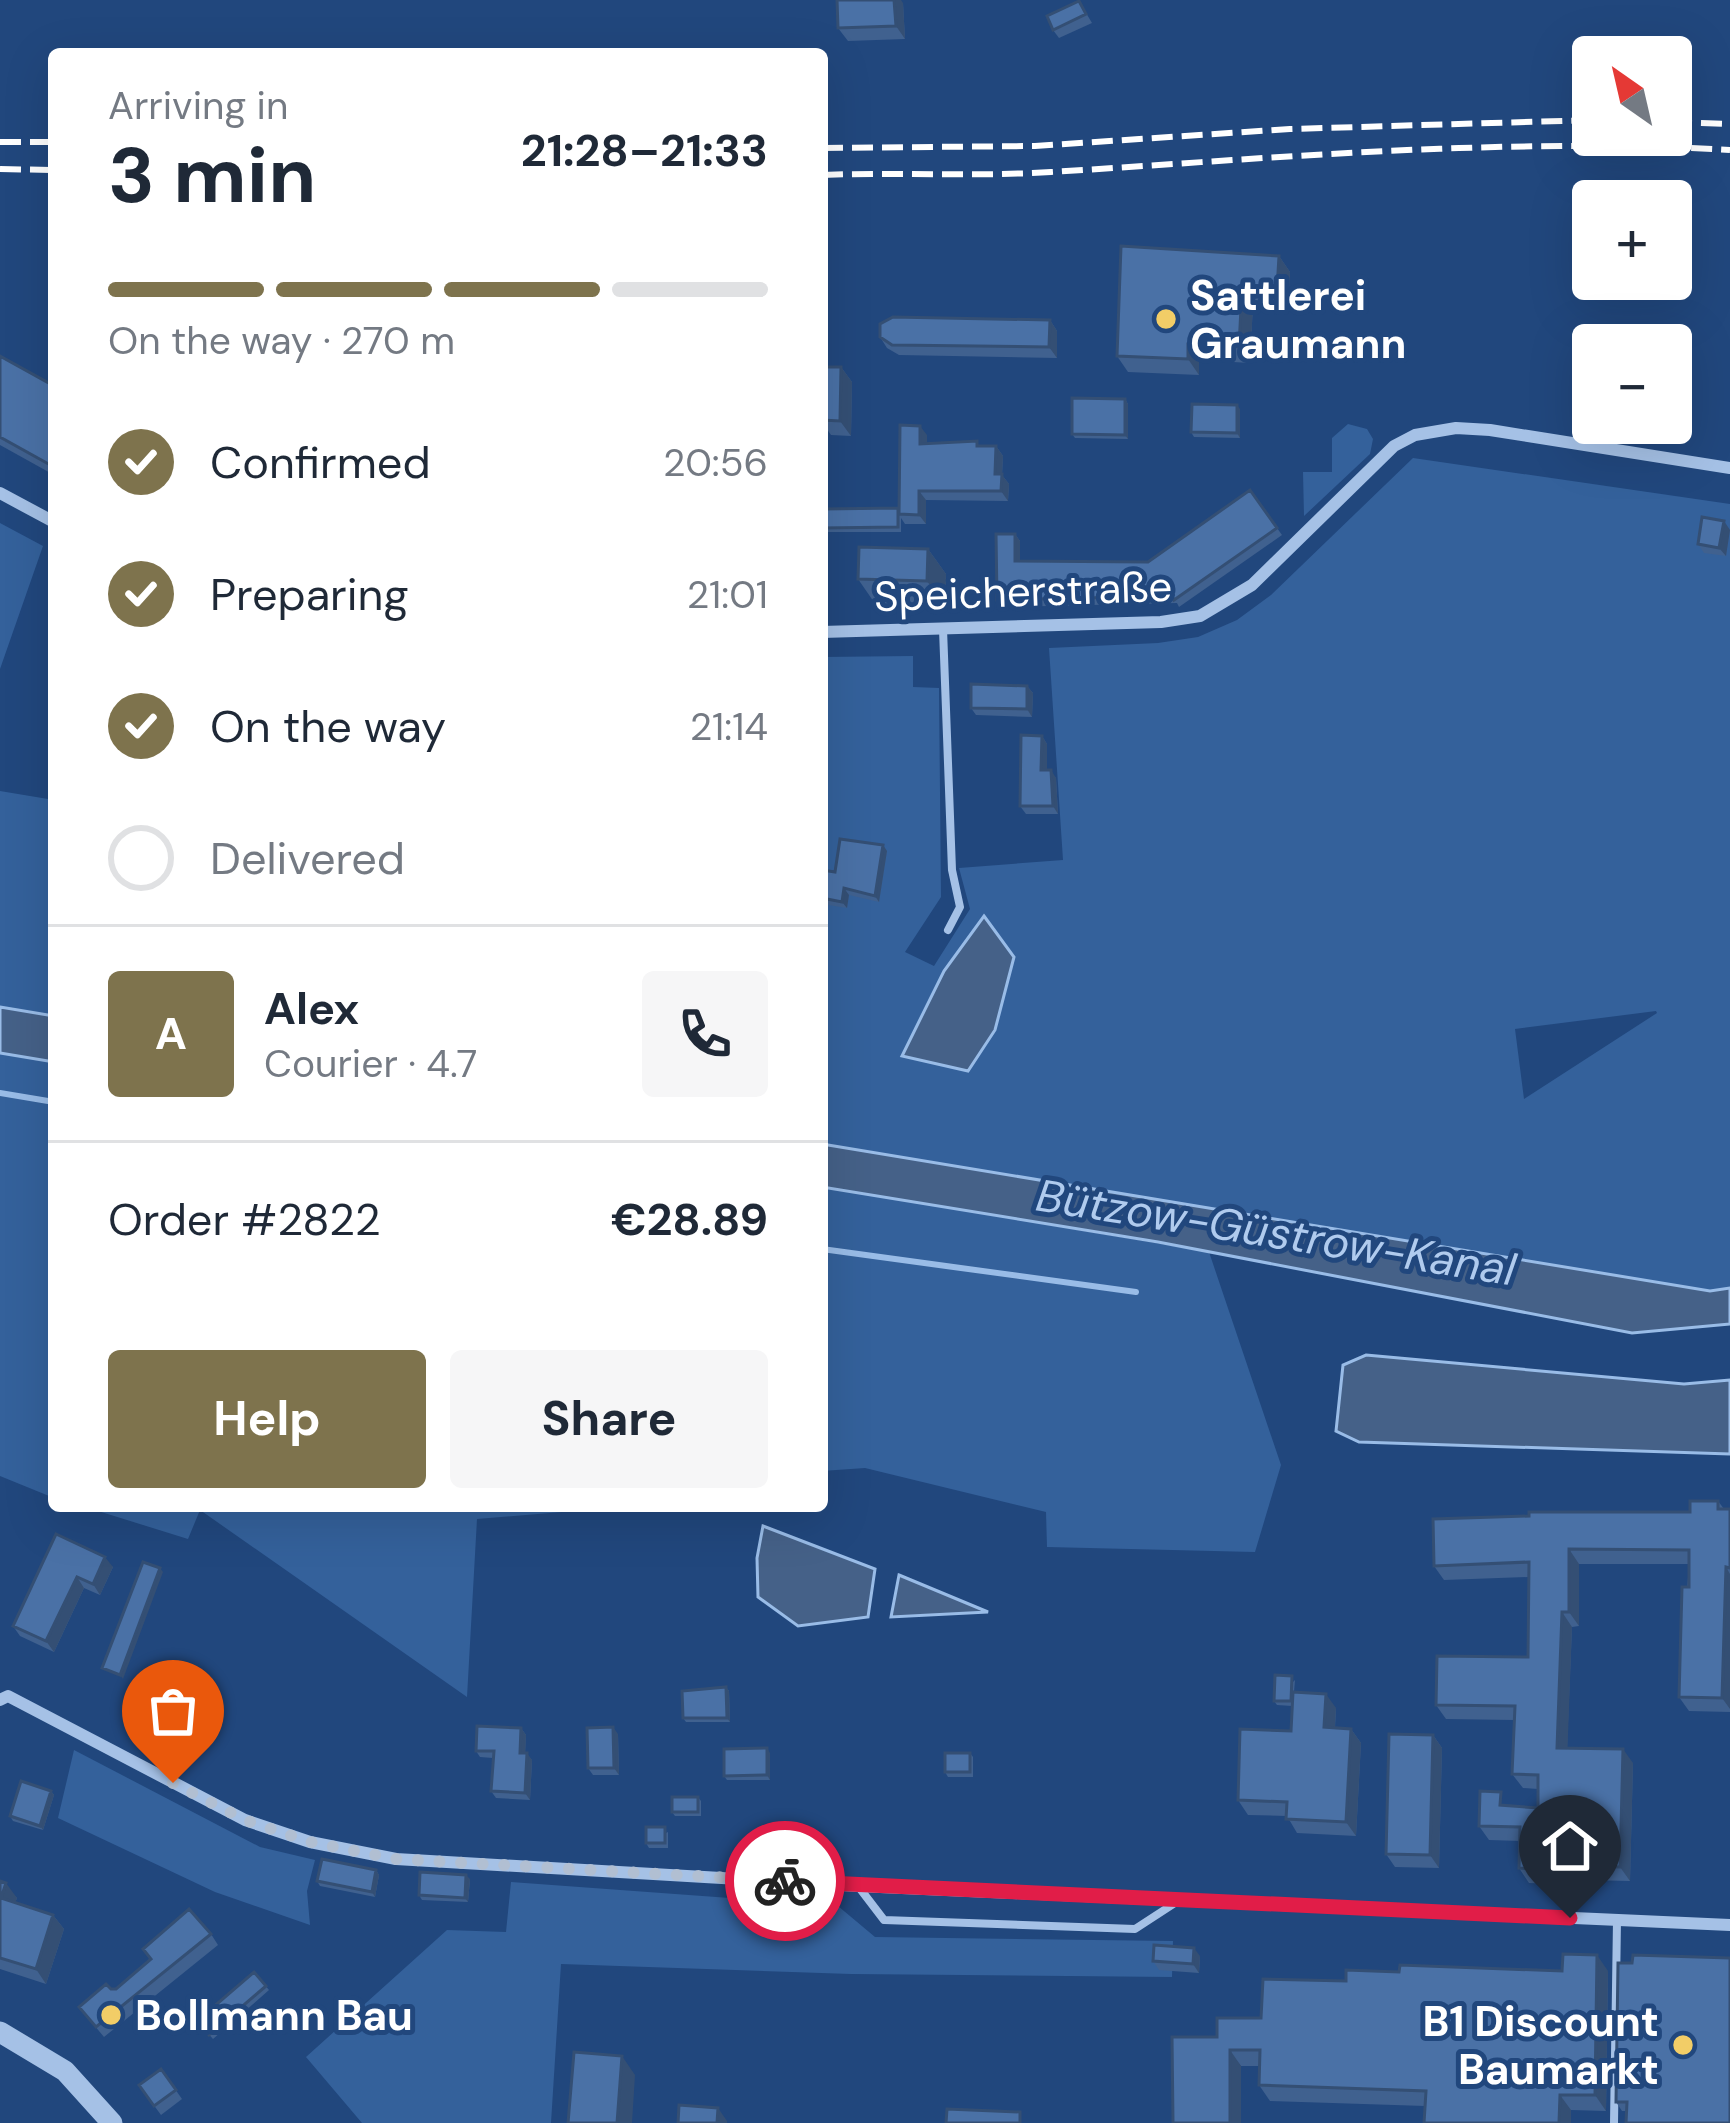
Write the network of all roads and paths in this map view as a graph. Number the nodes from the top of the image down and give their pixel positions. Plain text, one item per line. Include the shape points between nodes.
1 (1730, 468) edge
2 (0, 493) edge
3 (48, 519) edge
4 (943, 629) junction
5 (828, 632) edge
6 (948, 930) dead end
7 (0, 1700) edge
8 (858, 1886) junction
9 (1179, 1900) junction
10 (1617, 1920) junction
11 (1730, 1925) edge
12 (0, 2032) edge
13 (112, 2123) edge
14 (1614, 2123) edge

1 - 4 street, Speicherstraße via 1490,430 1415,435 1372,464 1252,585 1200,616
2 - 3 street
4 - 5 street, Speicherstraße
4 - 6 lane via 960,907
7 - 8 street via 8,1696 245,1820 310,1842 440,1863
8 - 9 street
8 - 9 lane via 884,1920 1135,1929
9 - 10 street
10 - 11 street
10 - 14 lane
12 - 13 street via 65,2071

